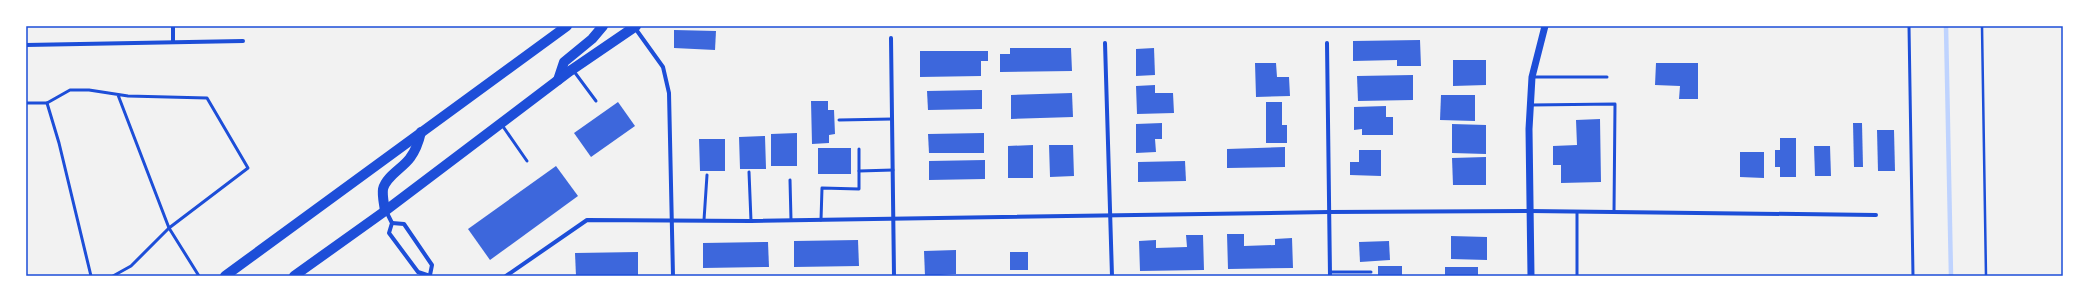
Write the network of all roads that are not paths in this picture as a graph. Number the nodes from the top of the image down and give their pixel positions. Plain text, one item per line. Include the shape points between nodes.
1 (173, 26) edge
2 (567, 26) edge
3 (603, 26) edge
4 (635, 26) edge
5 (1545, 26) edge
6 (1909, 26) edge
7 (891, 38) dead end
8 (243, 41) dead end
9 (173, 42) junction
10 (1105, 43) dead end
11 (1326, 43) dead end
12 (26, 45) edge
13 (572, 69) junction
14 (1532, 77) junction
15 (1607, 77) dead end
16 (558, 80) junction
17 (118, 95) junction
18 (596, 101) dead end
19 (26, 103) edge
20 (47, 103) junction
21 (1531, 104) junction
22 (892, 119) junction
23 (839, 120) dead end
24 (501, 123) junction
25 (421, 132) junction
26 (858, 149) dead end
27 (527, 161) dead end
28 (858, 170) junction
29 (892, 170) junction
30 (749, 172) dead end
31 (707, 175) dead end
32 (790, 180) dead end
33 (385, 211) junction
34 (1530, 211) junction
35 (1329, 212) junction
36 (1578, 212) junction
37 (1614, 212) junction
38 (1112, 215) junction
39 (1876, 215) dead end
40 (893, 218) junction
41 (672, 220) junction
42 (704, 220) junction
43 (791, 220) junction
44 (821, 220) junction
45 (751, 221) junction
46 (392, 223) junction
47 (169, 228) junction
48 (1371, 272) dead end
49 (1330, 274) edge
50 (91, 276) edge
51 (113, 276) edge
52 (199, 276) edge
53 (225, 276) edge
54 (294, 276) edge
55 (430, 276) edge
56 (506, 276) edge
57 (673, 276) edge
58 (894, 276) edge
59 (1112, 276) edge
60 (1531, 276) edge
61 (1578, 276) edge
62 (1913, 276) edge

1 - 9 street
2 - 25 main road
3 - 16 main road via 564,62
4 - 13 main road
4 - 41 street via 663,67 669,93
5 - 14 street
6 - 62 lane
7 - 22 street
8 - 9 street
9 - 12 street
10 - 38 street
11 - 35 street
13 - 16 main road
13 - 18 lane
14 - 15 lane
14 - 21 street
16 - 24 main road
17 - 20 lane via 70,90
17 - 47 lane
17 - 47 lane via 207,98 248,168
19 - 20 lane
20 - 50 lane
21 - 34 street
21 - 37 lane via 1615,104
22 - 23 lane
22 - 29 street
24 - 27 lane
24 - 33 main road
25 - 33 main road via 417,148 410,159 384,187 382,195
25 - 53 main road
26 - 28 lane
28 - 29 lane
28 - 44 lane via 858,188 822,188
29 - 40 street
30 - 45 lane
31 - 42 lane
32 - 43 lane
33 - 46 street
33 - 54 main road
34 - 35 street
34 - 36 street
34 - 60 street
35 - 38 street
35 - 49 street
36 - 37 street
36 - 61 lane
37 - 39 street
38 - 40 street
38 - 59 street
40 - 44 street
40 - 58 street
41 - 42 street
41 - 56 street via 587,220
41 - 57 street
42 - 45 street
43 - 44 street
43 - 45 street
46 - 55 street via 389,233 418,272
46 - 55 street via 404,224 432,265
47 - 51 lane via 131,266
47 - 52 lane
48 - 49 lane

